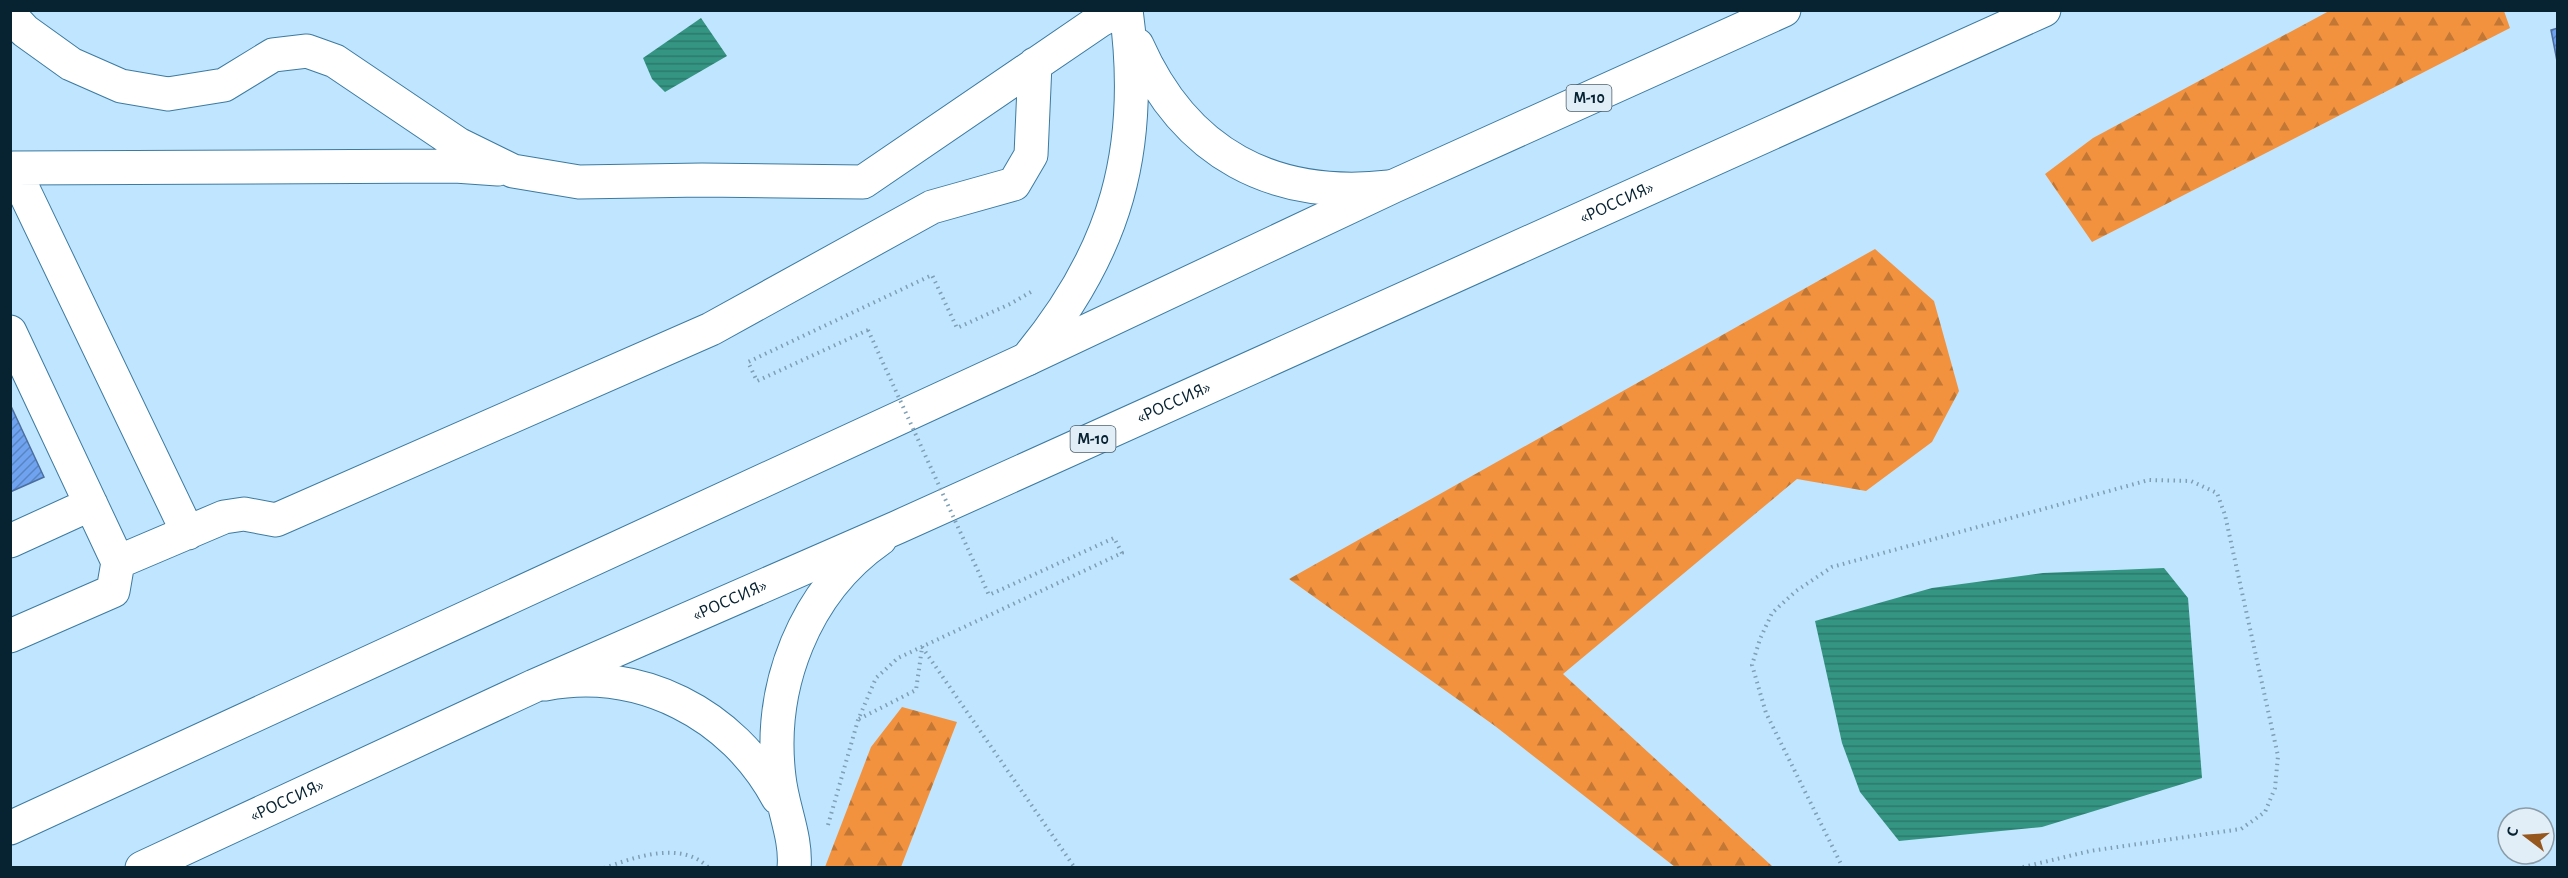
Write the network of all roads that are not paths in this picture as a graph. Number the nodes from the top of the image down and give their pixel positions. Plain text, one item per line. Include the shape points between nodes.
1 (1119, 10) edge
2 (1126, 10) edge
3 (1784, 10) edge
4 (2044, 10) edge
5 (10, 15) edge
6 (1035, 64) junction
7 (513, 171) junction
8 (1394, 186) junction
9 (10, 333) edge
10 (1026, 359) junction
11 (92, 504) junction
12 (898, 527) junction
13 (188, 533) junction
14 (10, 541) edge
15 (118, 562) junction
16 (10, 636) edge
17 (534, 686) junction
18 (784, 810) junction
19 (10, 828) edge
20 (142, 867) edge
21 (794, 867) edge

1 - 6 main road
2 - 8 main road via 1150,75 1194,131 1222,153 1287,183 1322,190
2 - 10 main road via 1132,64 1132,120 1118,195 1091,266 1073,299
3 - 8 main road, М-10
4 - 12 main road, «РОССИЯ» / М-10
5 - 7 main road via 25,31 71,64 121,87 168,94 224,85 273,55 307,51 335,61 458,144
6 - 7 main road via 863,182 579,182
6 - 13 main road via 1031,155 1014,184 932,207 711,329 276,520 244,514 224,517
7 - 13 main road via 455,166 13,168
8 - 10 main road, М-10
9 - 11 main road
10 - 19 main road, М-10
11 - 14 main road
11 - 15 main road
12 - 17 main road, «РОССИЯ» / М-10
12 - 18 main road via 847,567 826,592 794,649 778,712 776,745
13 - 15 main road
15 - 16 main road via 113,591
17 - 18 main road via 563,681 624,683 682,702 708,718 752,759
17 - 20 main road, «РОССИЯ» / М-10
18 - 21 main road via 795,855

